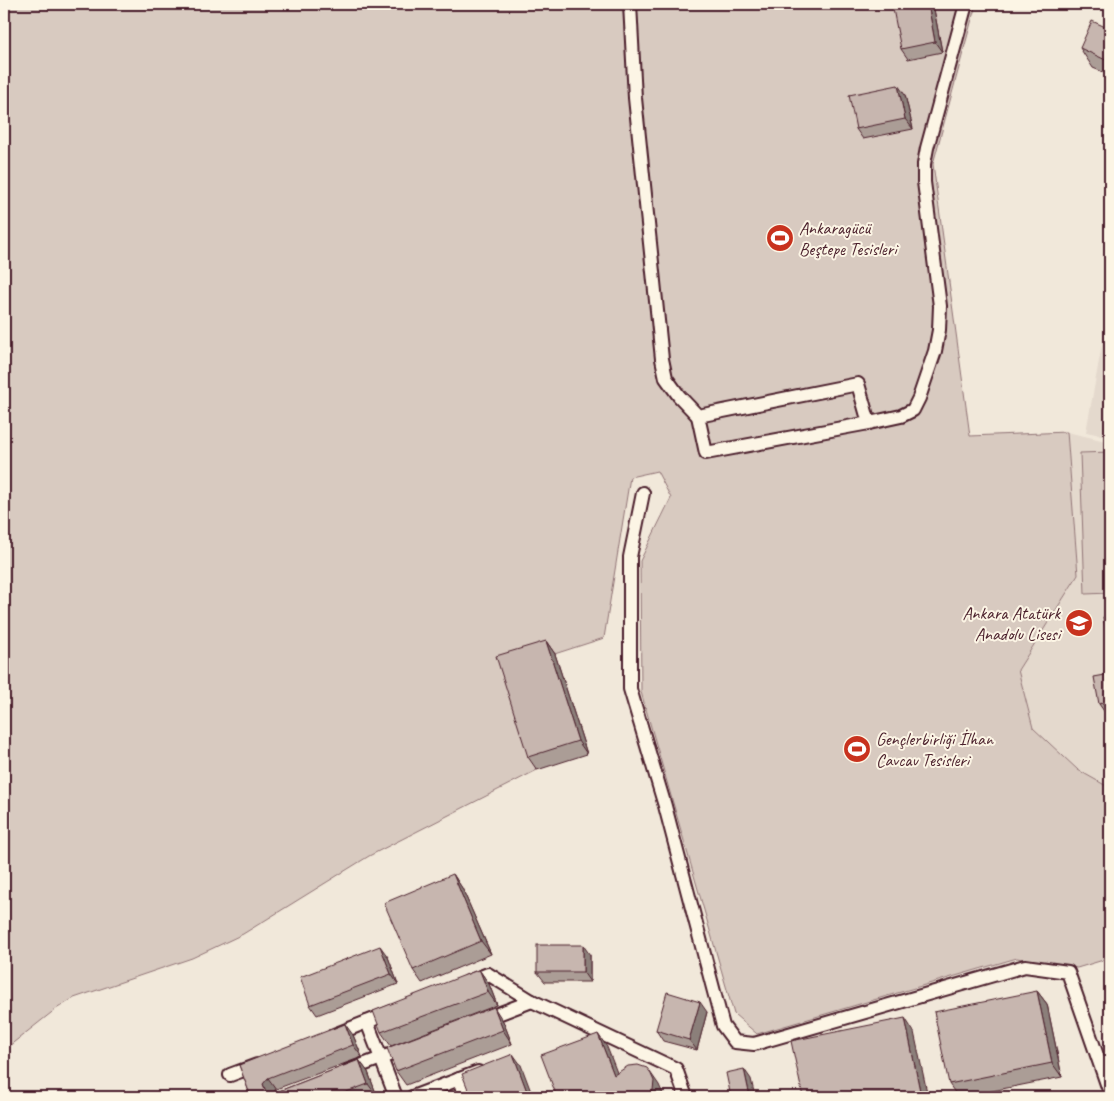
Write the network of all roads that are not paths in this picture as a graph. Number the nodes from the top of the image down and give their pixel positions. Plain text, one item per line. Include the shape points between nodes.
1 (630, 4) edge
2 (966, 4) edge
3 (698, 416) junction
4 (869, 424) junction
5 (643, 493) dead end
6 (460, 985) edge
7 (532, 1001) junction
8 (404, 1007) edge
9 (367, 1022) junction
10 (470, 1024) edge
11 (322, 1040) edge
12 (417, 1044) edge
13 (382, 1058) junction
14 (267, 1061) edge
15 (493, 1066) edge
16 (230, 1075) dead end
17 (335, 1076) edge
18 (459, 1080) junction
19 (1110, 1090) edge
20 (396, 1097) edge
21 (412, 1097) edge
22 (465, 1097) edge
23 (686, 1097) edge

1 - 3 street via 635,98 662,359 666,378
2 - 4 street via 924,164 940,306 935,351 913,410
3 - 4 street via 706,454
3 - 4 street via 858,384
5 - 19 street via 630,557 630,689 665,806 723,1026 735,1042 754,1044 1025,966 1068,972
6 - 7 street via 488,974
7 - 10 street
7 - 23 street via 676,1069
8 - 9 street
9 - 11 street
9 - 13 street
12 - 13 street
13 - 17 street
13 - 20 street
14 - 16 street
15 - 18 street
18 - 21 street
18 - 22 street

